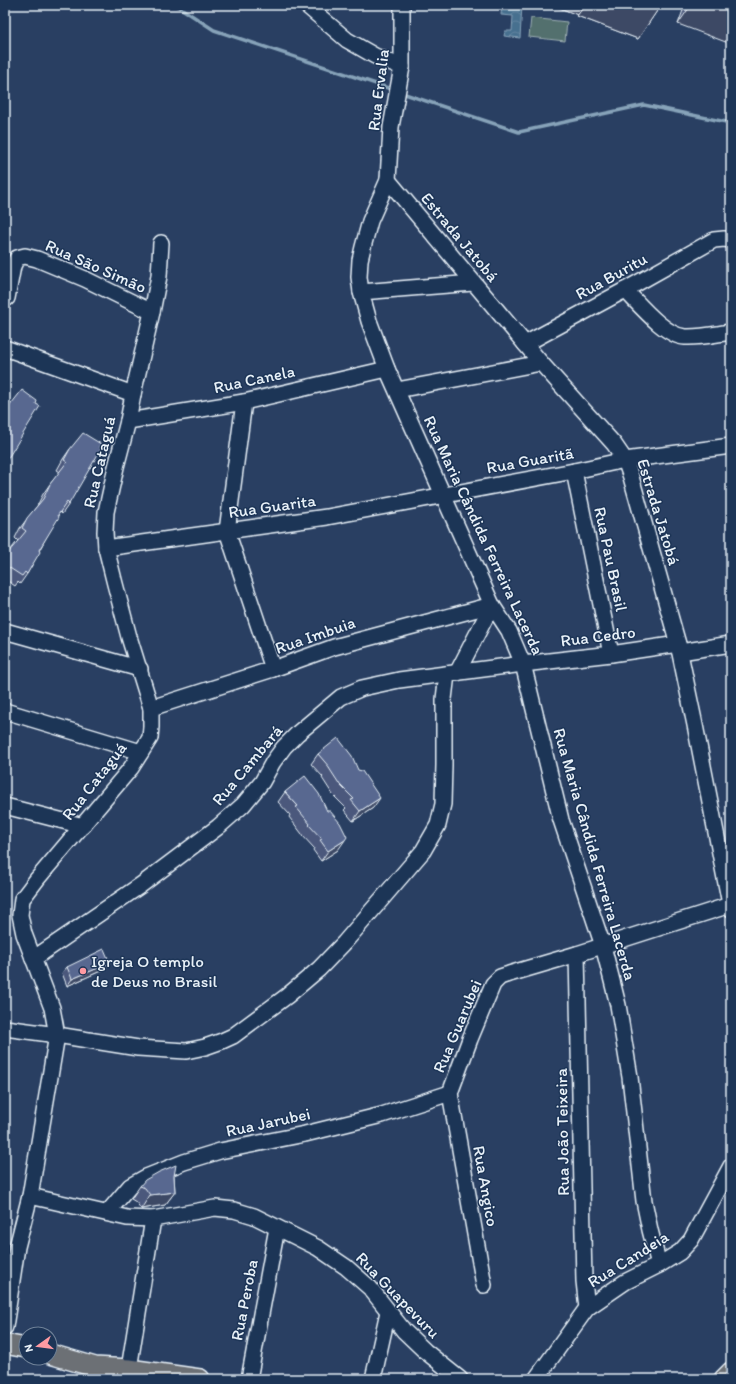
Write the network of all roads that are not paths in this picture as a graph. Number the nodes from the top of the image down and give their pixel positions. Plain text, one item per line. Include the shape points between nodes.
1 (306, 5) edge
2 (402, 5) edge
3 (402, 67) junction
4 (388, 180) junction
5 (731, 240) edge
6 (162, 243) dead end
7 (473, 283) junction
8 (625, 290) junction
9 (361, 292) junction
10 (7, 298) dead end
11 (152, 312) junction
12 (731, 332) edge
13 (525, 344) junction
14 (5, 348) edge
15 (541, 363) junction
16 (387, 369) junction
17 (397, 390) junction
18 (133, 394) junction
19 (244, 402) junction
20 (128, 422) junction
21 (731, 446) edge
22 (625, 460) junction
23 (574, 471) junction
24 (443, 495) junction
25 (228, 532) junction
26 (106, 548) junction
27 (492, 605) junction
28 (5, 631) edge
29 (731, 644) edge
30 (679, 648) junction
31 (611, 654) junction
32 (523, 664) junction
33 (140, 669) junction
34 (273, 669) junction
35 (452, 674) junction
36 (151, 708) junction
37 (5, 711) edge
38 (141, 752) junction
39 (5, 806) edge
40 (83, 826) junction
41 (731, 907) edge
42 (603, 946) junction
43 (577, 954) junction
44 (33, 959) junction
45 (5, 1028) edge
46 (57, 1035) junction
47 (450, 1093) junction
48 (731, 1166) edge
49 (30, 1196) junction
50 (107, 1213) junction
51 (153, 1219) junction
52 (277, 1228) junction
53 (11, 1247) edge
54 (659, 1264) junction
55 (484, 1285) dead end
56 (587, 1308) junction
57 (388, 1312) junction
58 (5, 1327) edge
59 (5, 1344) edge
60 (18, 1346) edge
61 (58, 1356) edge
62 (136, 1372) edge
63 (731, 1372) edge
64 (200, 1379) edge
65 (249, 1379) edge
66 (373, 1379) edge
67 (460, 1379) edge
68 (536, 1379) edge
69 (724, 1379) edge

1 - 3 street via 347,40 375,56
2 - 3 street, Rua Ervalia
3 - 4 street, Rua Ervalia via 391,127
4 - 7 street, Estrada Jatobá
4 - 9 street, Rua Maria Cândida Ferreira Lacerda via 370,222 360,260
5 - 8 street, Rua Buritu via 714,240
6 - 11 street, Rua Cataguá
7 - 9 street
7 - 13 street, Estrada Jatobá
8 - 12 street via 668,330 684,337
8 - 13 street, Rua Buritu
9 - 16 street, Rua Maria Cândida Ferreira Lacerda via 368,321
10 - 11 street, Rua São Simão via 13,266 17,258 25,256 85,279
11 - 18 street, Rua Cataguá
13 - 15 street, Estrada Jatobá
14 - 18 street
15 - 17 street
15 - 22 street, Estrada Jatobá via 614,444
16 - 17 street, Rua Maria Cândida Ferreira Lacerda
16 - 19 street, Rua Canela
17 - 24 street, Rua Maria Cândida Ferreira Lacerda
18 - 20 street, Rua Cataguá
19 - 20 street, Rua Canela
19 - 25 street
20 - 26 street, Rua Cataguá via 106,512
21 - 22 street
22 - 23 street, Rua Guaritã
22 - 30 street, Estrada Jatobá
23 - 24 street, Rua Guaritã
23 - 31 street, Rua Pau Brasil
24 - 25 street, Rua Guarita via 327,517
24 - 27 street, Rua Maria Cândida Ferreira Lacerda
25 - 26 street, Rua Guarita
25 - 34 street
26 - 33 street, Rua Cataguá
27 - 32 street, Rua Maria Cândida Ferreira Lacerda via 509,631
27 - 34 street, Rua Imbuia via 334,647
27 - 35 street
28 - 33 street
29 - 30 street, Rua Cedro
30 - 31 street, Rua Cedro
30 - 41 street, Estrada Jatobá
31 - 32 street, Rua Cedro
32 - 35 street, Rua Cedro
32 - 42 street, Rua Maria Cândida Ferreira Lacerda via 561,820
33 - 36 street, Rua Cataguá
34 - 36 street, Rua Imbuia
35 - 44 street, Rua Cambará via 377,684 341,697 289,742 243,805 218,827 141,885
35 - 46 street via 444,699 443,804 438,825 423,851 319,969 233,1036 205,1047 186,1051 138,1048
36 - 38 street, Rua Cataguá via 150,738
37 - 38 street
38 - 40 street, Rua Cataguá
39 - 40 street
40 - 44 street, Rua Cataguá via 22,899 20,915
41 - 42 street, Rua Guarubei
42 - 43 street, Rua Guarubei
42 - 54 street, Rua Maria Cândida Ferreira Lacerda via 618,1006 630,1077 644,1201
43 - 47 street, Rua Guarubei via 500,977 493,984
43 - 56 street, Rua João Teixeira via 584,1281
44 - 46 street, Rua Cataguá via 52,1008
45 - 46 street
46 - 49 street, Rua Cataguá
47 - 50 street, Rua Jarubei via 374,1117 220,1151 184,1162 146,1176 130,1186
47 - 55 street, Rua Angico
48 - 54 street, Rua Candeia via 691,1240 680,1252
49 - 50 street, Rua Guapevuru
49 - 53 street, Rua Cataguá
50 - 51 street, Rua Guapevuru via 127,1218
51 - 52 street, Rua Guapevuru via 215,1208 254,1216
51 - 62 street
52 - 57 street, Rua Guapevuru via 318,1248 346,1266 370,1288
52 - 65 street, Rua Peroba
53 - 58 street, Rua Cataguá
54 - 56 street, Rua Candeia via 625,1282
56 - 68 street, Rua Candeia
57 - 66 street
57 - 67 street, Rua Guapevuru via 425,1351
59 - 60 main road
61 - 62 main road via 95,1367
62 - 64 main road
63 - 69 main road

